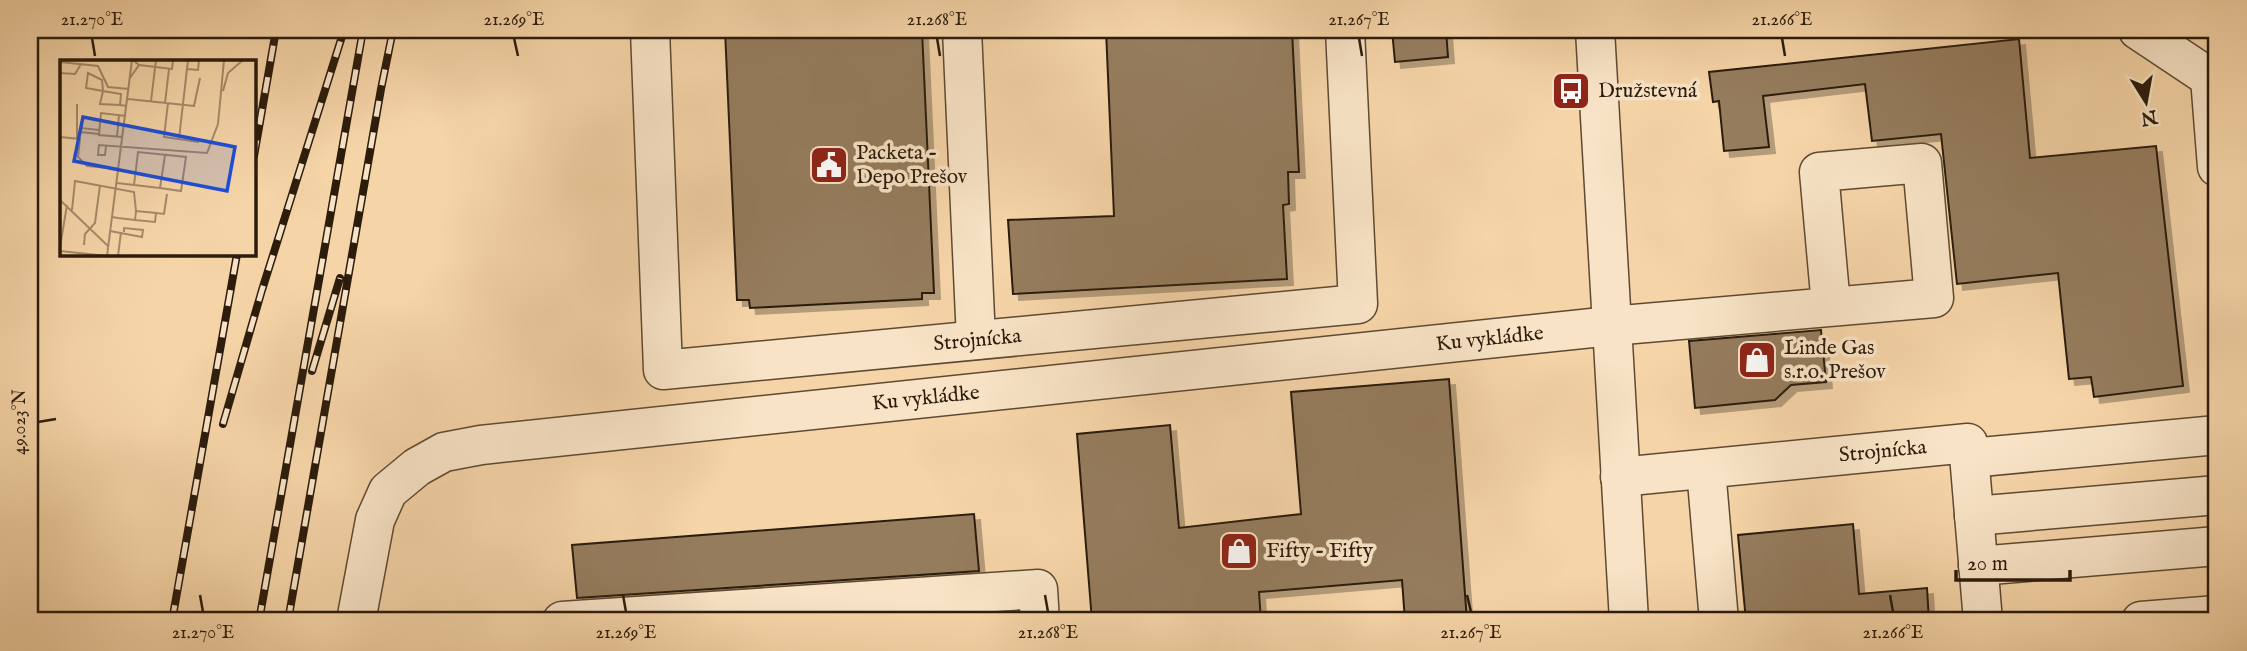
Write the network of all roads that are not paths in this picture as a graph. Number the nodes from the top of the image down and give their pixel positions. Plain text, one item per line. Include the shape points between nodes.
1 (650, 30) edge
2 (962, 30) edge
3 (1345, 30) edge
4 (1595, 30) edge
5 (2138, 30) edge
6 (2217, 167) edge
7 (1831, 306) dead end
8 (1611, 326) junction
9 (976, 340) junction
10 (2217, 435) edge
11 (1970, 458) junction
12 (1706, 469) junction
13 (1620, 477) junction
14 (2217, 495) edge
15 (1974, 516) junction
16 (2217, 546) edge
17 (1978, 566) junction
18 (822, 612) edge
19 (2217, 615) edge
20 (356, 621) edge
21 (562, 621) edge
22 (1040, 621) edge
23 (1629, 621) edge
24 (1719, 621) edge
25 (1983, 621) edge
26 (2141, 621) edge

1 - 9 street, Strojnícka via 663,370
2 - 9 street
3 - 9 street, Strojnícka via 1358,304
4 - 8 street
5 - 6 street via 2210,78
7 - 8 street, Ku vykládke
8 - 13 street
8 - 20 street, Ku vykládke via 444,452 388,491 375,520
10 - 11 street
11 - 12 street, Strojnícka via 1968,443
11 - 15 street
12 - 13 street, Strojnícka
12 - 24 street
13 - 23 street
14 - 15 street
15 - 17 street
16 - 17 street
17 - 25 street
18 - 21 street
18 - 22 street via 1038,589
19 - 26 street

